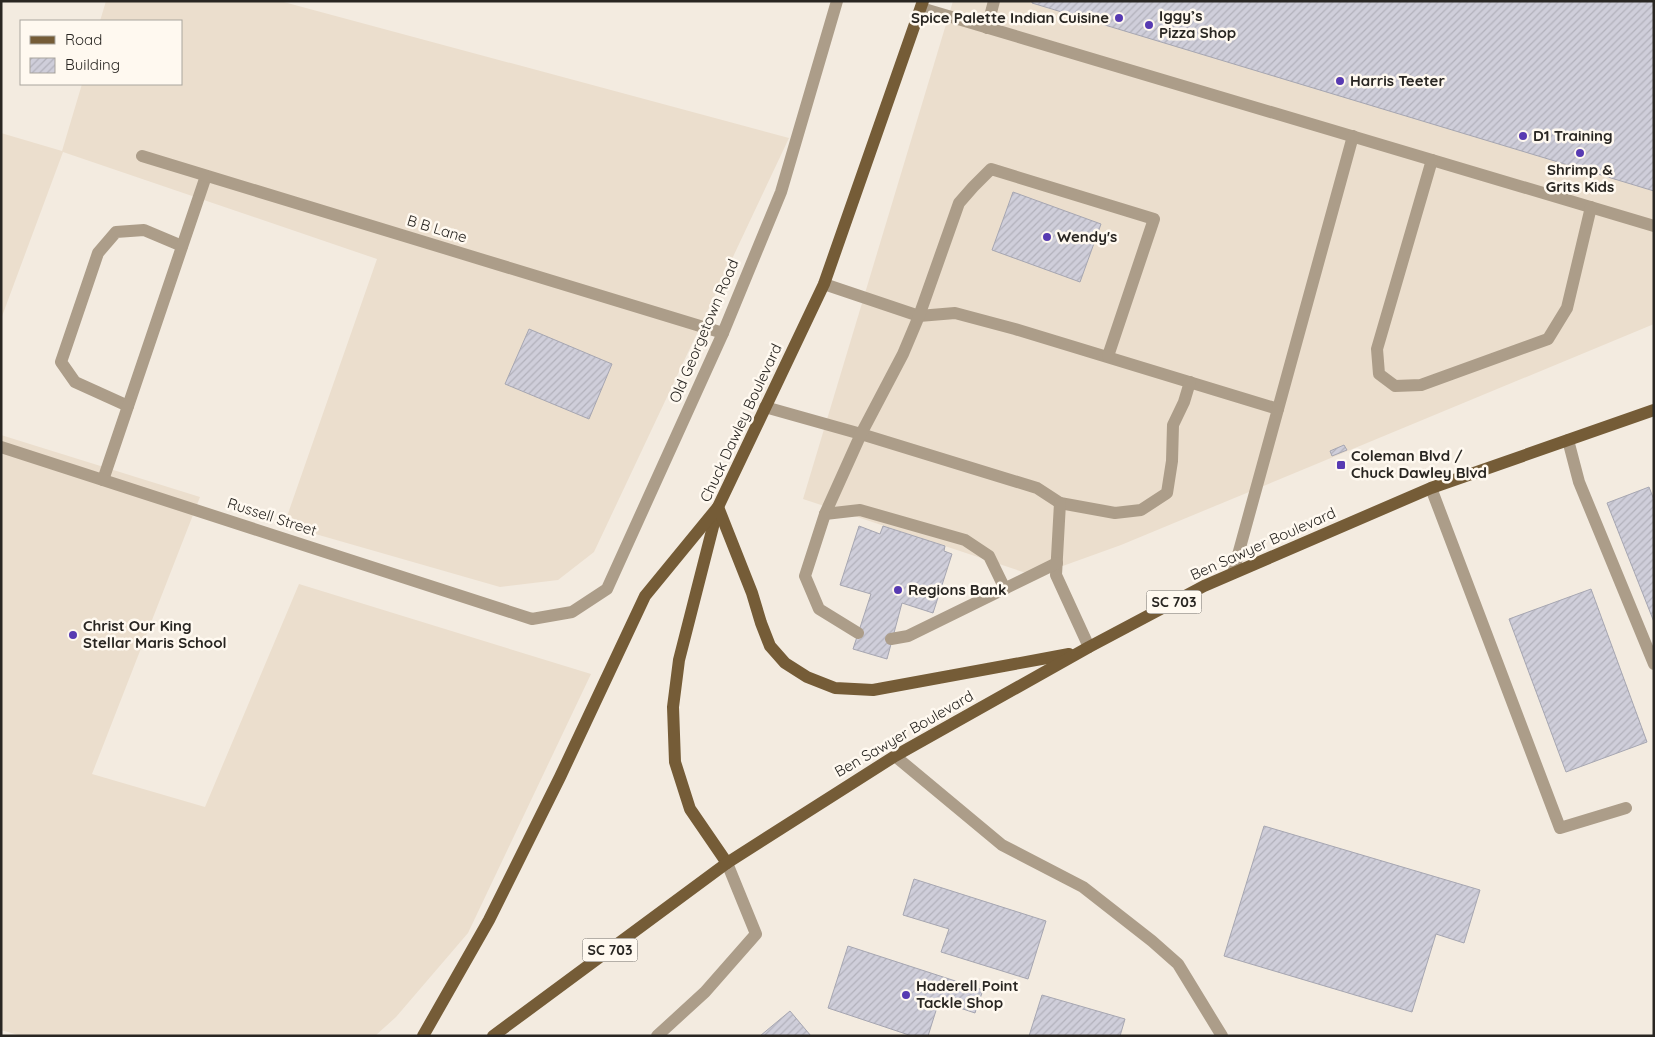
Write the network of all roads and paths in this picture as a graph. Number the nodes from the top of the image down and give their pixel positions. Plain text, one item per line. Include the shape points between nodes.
1 (837, 1) edge
2 (994, 1) edge
3 (922, 5) edge
4 (987, 28) junction
5 (1353, 136) junction
6 (142, 156) dead end
7 (1432, 160) junction
8 (206, 176) junction
9 (1591, 207) junction
10 (1654, 226) edge
11 (182, 246) junction
12 (824, 284) junction
13 (919, 316) junction
14 (723, 333) junction
15 (1108, 356) junction
16 (1190, 382) junction
17 (128, 406) junction
18 (765, 407) junction
19 (1278, 409) junction
20 (1654, 410) edge
21 (861, 434) junction
22 (1568, 440) junction
23 (1, 447) edge
24 (103, 480) junction
25 (1431, 488) junction
26 (1060, 503) junction
27 (718, 507) junction
28 (825, 514) junction
29 (1057, 563) junction
30 (1233, 574) junction
31 (1005, 589) junction
32 (532, 619) joint
33 (858, 633) dead end
34 (891, 639) dead end
35 (1084, 649) junction
36 (1654, 664) edge
37 (895, 756) junction
38 (1626, 808) dead end
39 (727, 863) junction
40 (423, 1036) edge
41 (493, 1036) edge
42 (657, 1036) edge
43 (1222, 1036) edge

1 - 14 street, Old Georgetown Road via 781,192
2 - 4 street
3 - 4 street
3 - 12 main road, Chuck Dawley Boulevard
4 - 5 street
5 - 7 street
5 - 19 street
6 - 8 street, B B Lane
7 - 9 street
7 - 9 street via 1376,350 1379,374 1395,386 1421,385 1548,339 1567,308
8 - 11 street
8 - 14 street, B B Lane
9 - 10 street
11 - 17 street
11 - 17 street via 144,230 116,232 98,253 61,362 75,382
12 - 13 street
12 - 18 main road, Chuck Dawley Boulevard
13 - 15 street via 955,313
13 - 15 street via 959,203 991,169 1154,219
13 - 21 street
14 - 32 street, Old Georgetown Road via 607,589 572,612
15 - 16 street
16 - 19 street
16 - 26 street via 1173,425 1167,493 1140,510 1115,513
17 - 24 street
18 - 21 street
18 - 27 main road, Chuck Dawley Boulevard
19 - 30 street
20 - 22 main road, Ben Sawyer Boulevard / SC 703
21 - 26 street via 1036,488
21 - 28 street
22 - 25 main road, Ben Sawyer Boulevard / SC 703
22 - 36 street via 1579,482
23 - 24 street, Russell Street
24 - 32 street, Russell Street
25 - 30 main road, Ben Sawyer Boulevard / SC 703
25 - 38 street via 1560,828
26 - 29 street
27 - 35 main road via 770,646 785,663 807,678 835,688 873,690
27 - 39 main road, Chuck Dawley Boulevard via 679,660 673,707 675,762 690,809
27 - 40 main road via 645,596 489,920
28 - 31 street via 860,510 965,540 989,556
28 - 33 street via 805,576 818,609
29 - 31 street
29 - 35 street via 1056,575
30 - 35 main road, Ben Sawyer Boulevard / SC 703
31 - 34 street via 908,636
35 - 37 main road, Ben Sawyer Boulevard / SC 703
37 - 39 main road, Ben Sawyer Boulevard / SC 703
37 - 43 street via 1002,846 1083,887 1152,941 1178,964
39 - 41 main road, SC 703
39 - 42 street via 756,934 705,992

